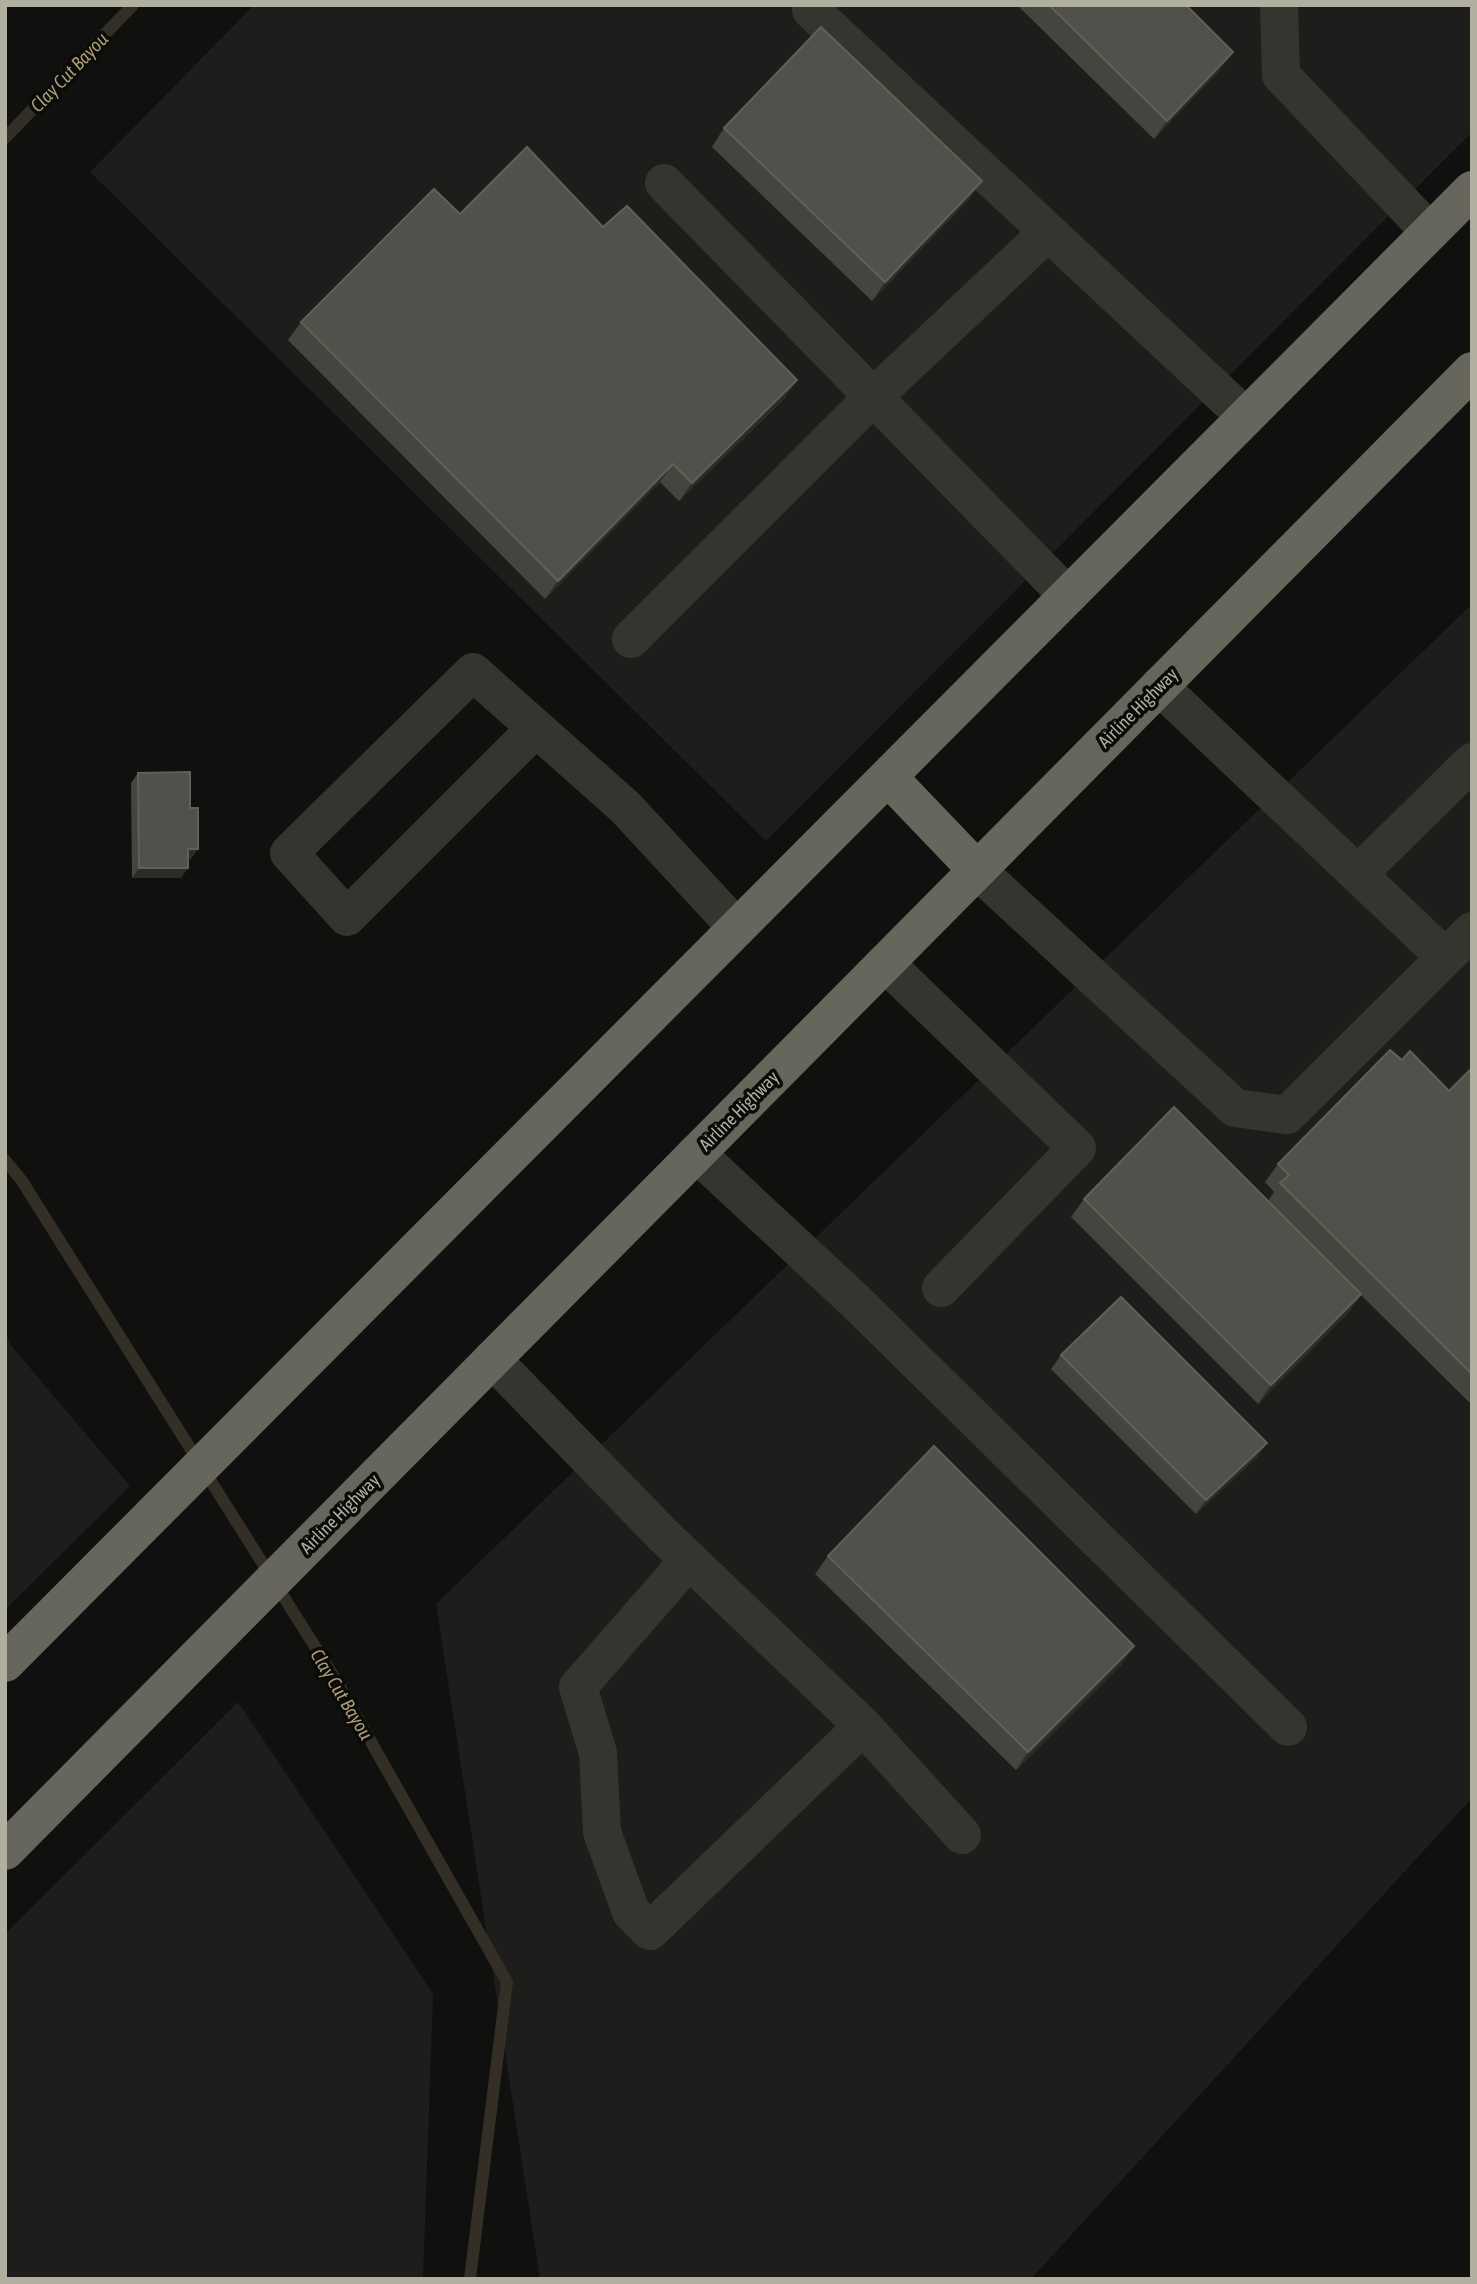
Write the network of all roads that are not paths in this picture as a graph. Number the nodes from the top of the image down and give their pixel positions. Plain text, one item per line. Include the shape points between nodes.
1 (1279, 5) edge
2 (811, 10) dead end
3 (664, 183) dead end
4 (1472, 190) edge
5 (1048, 232) junction
6 (1430, 232) junction
7 (1472, 371) edge
8 (873, 397) junction
9 (1246, 417) junction
10 (1068, 596) junction
11 (631, 639) dead end
12 (1159, 686) junction
13 (536, 728) junction
14 (1472, 762) edge
15 (888, 778) junction
16 (977, 870) junction
17 (1358, 874) junction
18 (737, 928) junction
19 (1459, 944) edge
20 (885, 963) junction
21 (696, 1153) junction
22 (941, 1288) dead end
23 (492, 1359) junction
24 (689, 1560) junction
25 (8, 1656) edge
26 (863, 1726) junction
27 (1288, 1727) dead end
28 (962, 1835) dead end
29 (5, 1851) edge

1 - 6 lane via 1281,75
2 - 5 lane
3 - 8 lane
4 - 6 highway
5 - 8 lane
5 - 9 lane
6 - 9 highway
7 - 12 highway, Airline Highway
8 - 10 lane
8 - 11 lane
9 - 10 highway
10 - 15 highway
12 - 16 highway, Airline Highway
12 - 17 lane
13 - 13 lane via 473,672 289,853 347,917
13 - 18 lane via 625,807
14 - 17 lane
15 - 16 highway
15 - 18 highway
16 - 19 lane via 1235,1108 1287,1115
16 - 20 highway, Airline Highway
17 - 19 lane
18 - 25 highway
20 - 21 highway, Airline Highway
20 - 22 lane via 1076,1148
21 - 23 highway, Airline Highway
21 - 27 lane via 854,1300
23 - 24 lane
23 - 29 highway, Airline Highway
24 - 26 lane
24 - 26 lane via 578,1687 598,1753 602,1832 631,1912 650,1931
26 - 28 lane

